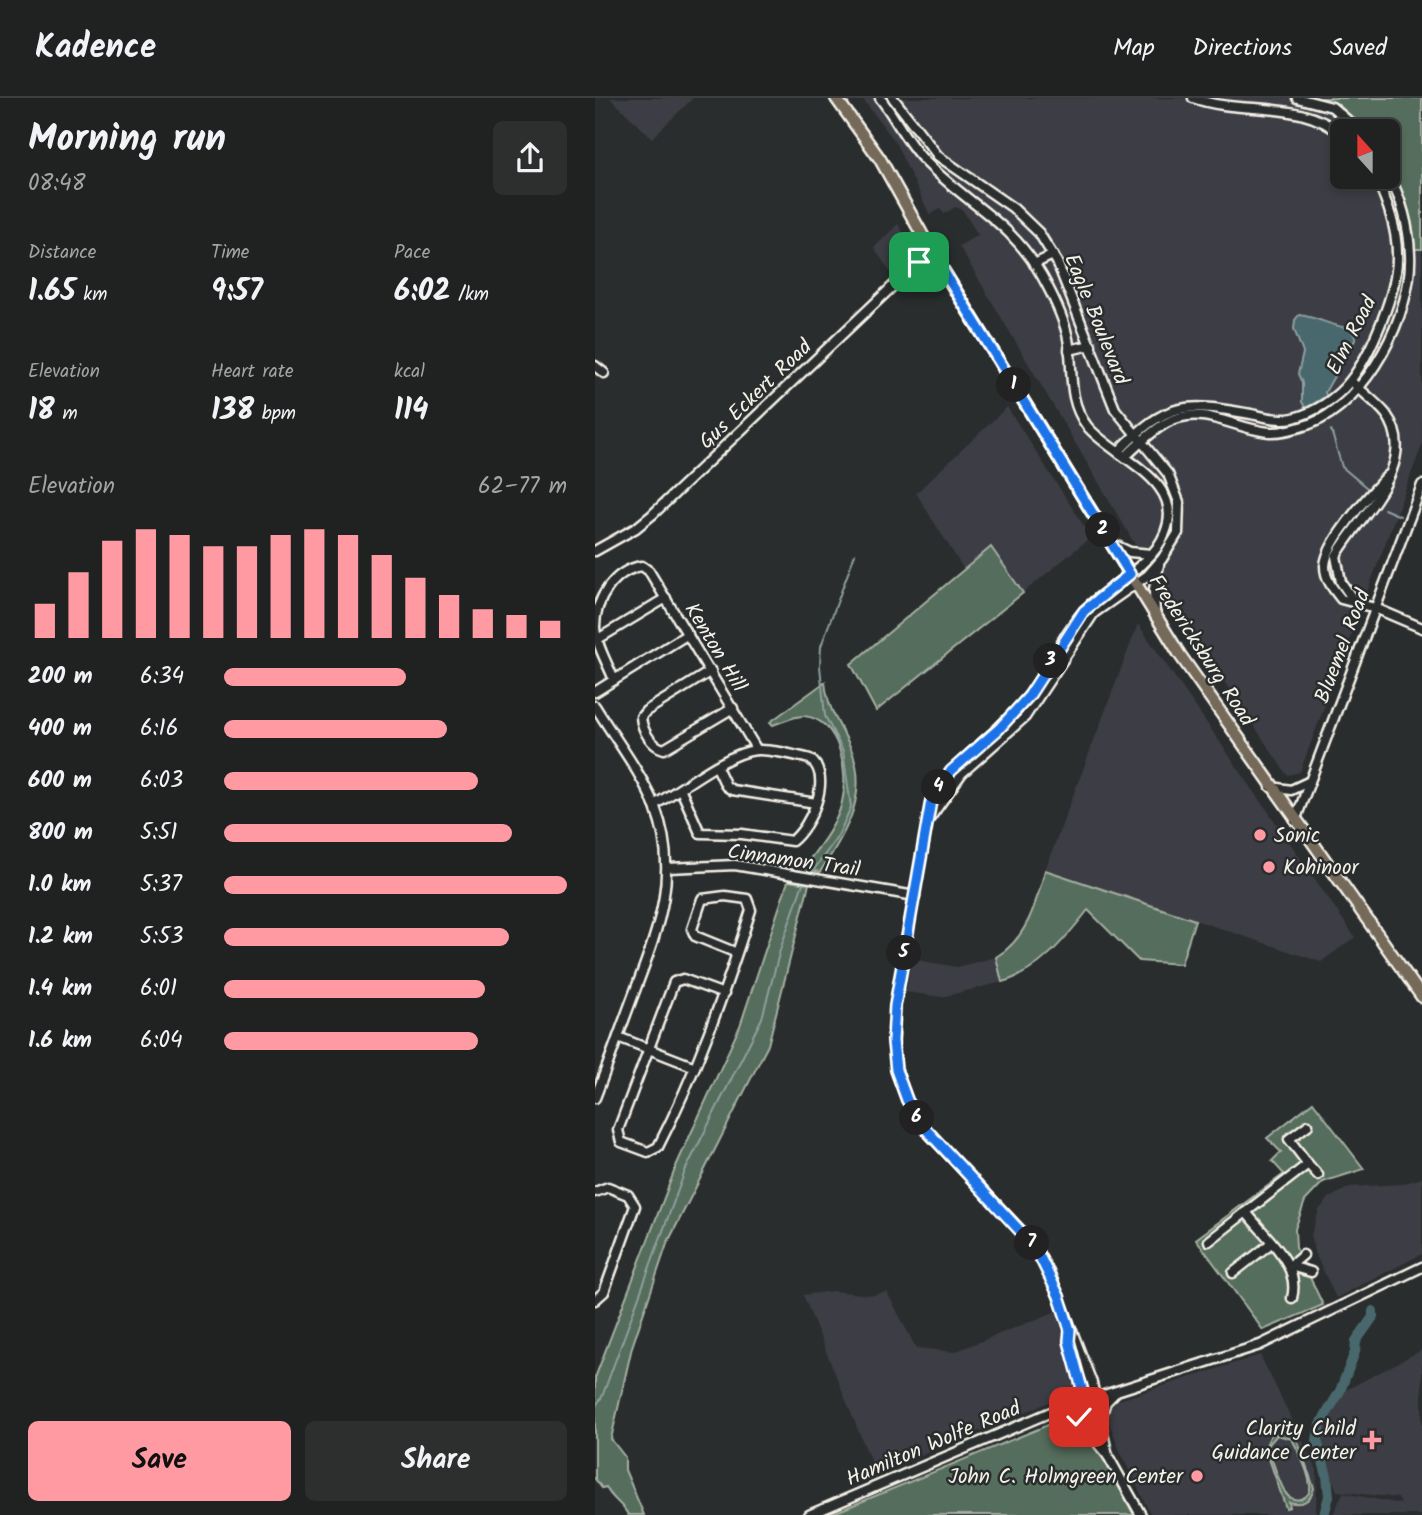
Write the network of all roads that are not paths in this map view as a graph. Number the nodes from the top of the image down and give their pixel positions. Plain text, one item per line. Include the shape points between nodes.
1 (836, 98) edge
2 (880, 98) edge
3 (893, 98) edge
4 (1193, 98) edge
5 (1297, 98) edge
6 (1346, 119) edge
7 (1330, 124) edge
8 (1380, 189) edge
9 (1394, 189) edge
10 (997, 198) junction
11 (987, 211) junction
12 (933, 254) junction
13 (1053, 255) junction
14 (1034, 264) junction
15 (1091, 345) junction
16 (1069, 350) junction
17 (595, 366) edge
18 (604, 373) dead end
19 (1351, 381) junction
20 (1359, 390) junction
21 (1138, 438) junction
22 (1122, 454) junction
23 (1422, 485) edge
24 (1111, 543) junction
25 (595, 551) edge
26 (1151, 554) junction
27 (1160, 561) junction
28 (1133, 578) junction
29 (666, 598) junction
30 (1375, 608) junction
31 (1155, 614) junction
32 (1422, 628) edge
33 (1069, 631) junction
34 (688, 634) junction
35 (1078, 636) junction
36 (598, 639) junction
37 (711, 671) junction
38 (614, 680) junction
39 (595, 692) edge
40 (595, 706) edge
41 (733, 708) junction
42 (757, 750) junction
43 (717, 767) junction
44 (1310, 779) junction
45 (1271, 787) junction
46 (938, 789) junction
47 (681, 790) junction
48 (946, 794) junction
49 (816, 803) junction
50 (654, 805) junction
51 (930, 818) junction
52 (1295, 821) junction
53 (668, 869) junction
54 (915, 896) junction
55 (737, 953) junction
56 (724, 994) junction
57 (1422, 997) edge
58 (618, 1037) junction
59 (648, 1049) junction
60 (695, 1066) junction
61 (595, 1098) edge
62 (1308, 1125) dead end
63 (1308, 1164) junction
64 (1318, 1175) dead end
65 (596, 1191) edge
66 (1246, 1212) junction
67 (1209, 1241) dead end
68 (1271, 1244) junction
69 (1303, 1255) dead end
70 (1290, 1266) junction
71 (1422, 1268) edge
72 (1311, 1272) dead end
73 (1233, 1273) dead end
74 (1293, 1298) dead end
75 (597, 1299) edge
76 (1120, 1389) junction
77 (1089, 1399) junction
78 (1057, 1410) junction
79 (1096, 1426) junction
80 (809, 1515) edge
81 (1140, 1515) edge

1 - 12 main road, Fredericksburg Road via 880,159
2 - 11 street, Eagle Boulevard via 921,157
3 - 10 street, Eagle Boulevard via 939,156
4 - 7 street via 1215,106 1292,110
5 - 6 street via 1332,107
8 - 19 street, Elm Road via 1393,227 1397,269 1386,311
9 - 20 street, Elm Road via 1405,217 1409,266 1393,327
10 - 11 street
10 - 13 street, Eagle Boulevard via 1039,233
11 - 14 street, Eagle Boulevard via 1009,230
12 - 24 main road, Fredericksburg Road
12 - 25 street, Gus Eckert Road via 913,267 652,515
13 - 14 street
13 - 15 street, Eagle Boulevard
14 - 16 street, Eagle Boulevard via 1062,318
15 - 16 street
15 - 21 street, Eagle Boulevard via 1115,409
16 - 22 street, Eagle Boulevard via 1068,369 1087,425
17 - 18 street
19 - 20 street
19 - 21 street, Elm Road via 1331,400 1292,418 1201,405 1159,416
20 - 21 street, Elm Road via 1335,411 1286,430 1269,432 1205,415 1168,421
20 - 30 street via 1386,413 1397,448 1391,472 1334,541 1326,558 1327,579 1342,599
21 - 22 street, Elm Road
21 - 27 street, Eagle Boulevard via 1168,474 1179,502 1178,533
22 - 26 street, Eagle Boulevard via 1157,484 1168,504 1166,532
23 - 30 street, Bluemel Road
24 - 26 street via 1130,552
24 - 28 main road, Fredericksburg Road
26 - 28 street, Eagle Boulevard
27 - 28 street, Eagle Boulevard
27 - 31 street
28 - 31 main road, Fredericksburg Road
28 - 33 street via 1097,598
28 - 35 street via 1094,613
29 - 34 street, Kenton Hill
29 - 36 street
29 - 36 street, Kenton Hill via 642,565 614,580 601,597 596,616
30 - 32 street
30 - 44 street, Bluemel Road
31 - 45 main road, Fredericksburg Road
33 - 35 street
33 - 46 street via 1029,696 962,759
34 - 37 street, Kenton Hill
34 - 38 street
35 - 48 street via 1025,717 970,765
36 - 38 street
37 - 41 street, Kenton Hill
37 - 41 street via 643,714 641,722 648,735 657,747 668,748
38 - 39 street
40 - 50 street
41 - 42 street, Kenton Hill
42 - 43 street
42 - 49 street via 814,761 819,780
43 - 47 street
43 - 49 street via 732,790
44 - 45 street via 1291,790
44 - 52 street, Bluemel Road
45 - 52 main road, Fredericksburg Road
46 - 48 street
46 - 51 street
47 - 49 street via 696,830 704,835 742,834 792,841
47 - 50 street
48 - 51 street
50 - 53 street via 665,838
51 - 54 street
52 - 57 main road, Fredericksburg Road
53 - 54 street, Cinnamon Trail via 735,865
53 - 58 street via 663,912
54 - 77 street via 893,1030 899,1081 932,1138 1035,1247 1055,1284
55 - 55 street via 750,902 740,897 699,901 692,929 695,936
55 - 56 street
56 - 59 street via 677,980
56 - 60 street
58 - 59 street
58 - 61 street
59 - 60 street
59 - 60 street via 617,1133 624,1144 654,1151
62 - 63 street via 1289,1139
63 - 64 street
63 - 66 street
65 - 75 street via 608,1187 628,1195 635,1206 604,1292
66 - 67 street
66 - 68 street
68 - 70 street
68 - 73 street
69 - 70 street
70 - 72 street
70 - 74 street via 1296,1284
71 - 76 street, Hamilton Wolfe Road via 1260,1345
76 - 77 street, Hamilton Wolfe Road
76 - 79 street via 1106,1402
77 - 78 street, Hamilton Wolfe Road
77 - 79 street
78 - 79 street
78 - 80 street, Hamilton Wolfe Road
79 - 81 street

